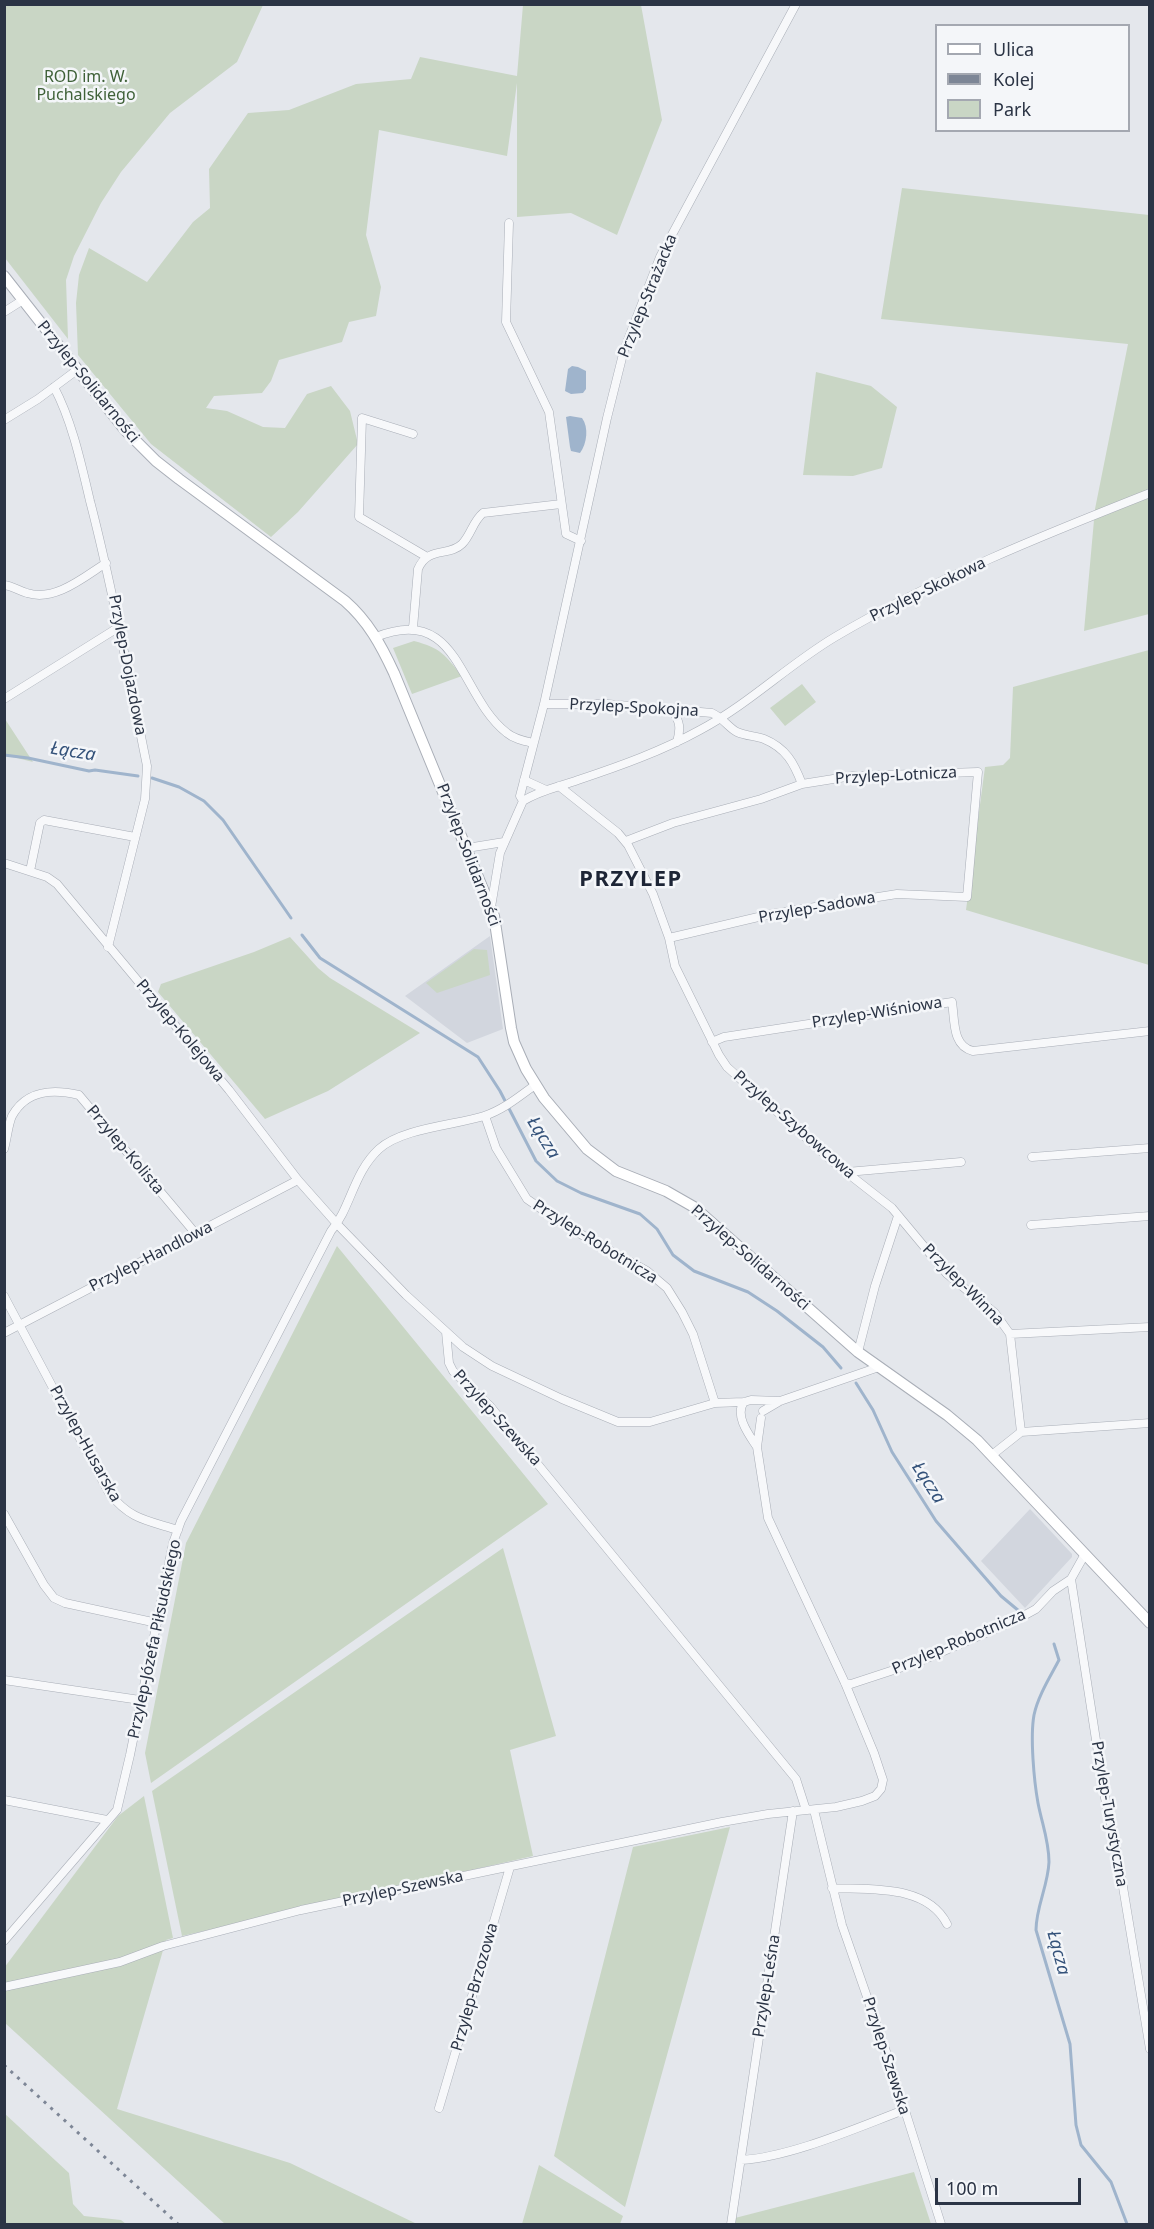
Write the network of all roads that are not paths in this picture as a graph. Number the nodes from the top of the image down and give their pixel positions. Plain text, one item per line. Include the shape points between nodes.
1 (796, 4) edge
2 (508, 223) dead end
3 (4, 276) edge
4 (23, 300) junction
5 (4, 312) edge
6 (77, 370) junction
7 (54, 387) junction
8 (4, 420) edge
9 (413, 434) dead end
10 (1149, 493) edge
11 (561, 504) junction
12 (581, 541) junction
13 (427, 557) junction
14 (106, 562) junction
15 (4, 585) edge
16 (119, 627) junction
17 (413, 628) junction
18 (376, 637) junction
19 (4, 699) edge
20 (544, 704) junction
21 (672, 709) junction
22 (722, 718) junction
23 (677, 742) junction
24 (533, 743) junction
25 (524, 780) junction
26 (802, 784) junction
27 (559, 786) junction
28 (546, 790) junction
29 (523, 801) junction
30 (135, 837) junction
31 (626, 841) junction
32 (504, 842) junction
33 (467, 848) junction
34 (4, 863) edge
35 (30, 871) junction
36 (967, 897) joint
37 (491, 907) junction
38 (669, 938) junction
39 (108, 947) junction
40 (1149, 1031) edge
41 (712, 1042) junction
42 (536, 1085) junction
43 (485, 1116) junction
44 (1149, 1148) edge
45 (4, 1149) edge
46 (1032, 1157) dead end
47 (961, 1162) dead end
48 (847, 1172) junction
49 (298, 1180) junction
50 (898, 1216) junction
51 (1149, 1216) edge
52 (337, 1224) junction
53 (1031, 1225) dead end
54 (196, 1234) junction
55 (4, 1296) edge
56 (20, 1325) junction
57 (1149, 1327) edge
58 (446, 1332) junction
59 (4, 1333) edge
60 (1010, 1334) junction
61 (858, 1352) junction
62 (879, 1367) junction
63 (780, 1401) junction
64 (727, 1402) junction
65 (744, 1402) junction
66 (758, 1402) junction
67 (715, 1403) junction
68 (740, 1411) junction
69 (762, 1414) junction
70 (744, 1421) junction
71 (1149, 1423) edge
72 (1021, 1432) junction
73 (757, 1447) junction
74 (992, 1455) junction
75 (4, 1514) edge
76 (178, 1530) junction
77 (1085, 1554) junction
78 (1071, 1579) junction
79 (157, 1623) junction
80 (1149, 1623) edge
81 (4, 1680) edge
82 (844, 1683) junction
83 (140, 1700) junction
84 (4, 1800) edge
85 (810, 1810) junction
86 (793, 1811) junction
87 (107, 1820) junction
88 (510, 1867) junction
89 (832, 1888) junction
90 (947, 1924) dead end
91 (4, 1941) edge
92 (4, 1987) edge
93 (1146, 2009) edge
94 (1149, 2049) edge
95 (440, 2108) dead end
96 (904, 2110) junction
97 (741, 2160) junction
98 (731, 2224) edge
99 (941, 2224) edge

1 - 12 street, Przylep-Strażacka via 660,257 624,350
2 - 11 street via 506,322 549,412
3 - 4 main road, Przylep-Solidarności
4 - 5 street
4 - 6 main road, Przylep-Solidarności
6 - 7 street
6 - 18 main road, Przylep-Solidarności via 125,430 156,461 345,601
7 - 8 street
7 - 14 street, Przylep-Dojazdowa via 80,461
9 - 13 street via 362,418 359,517
10 - 22 street, Przylep-Skokowa via 965,571 873,616 833,638
11 - 12 street via 566,534
11 - 13 street via 483,513 462,544
12 - 20 street, Przylep-Strażacka
13 - 17 street via 418,569
14 - 15 street via 54,593 28,593
14 - 16 street, Przylep-Dojazdowa
16 - 19 street
16 - 30 street, Przylep-Dojazdowa via 147,766 145,799
17 - 18 street
17 - 24 street via 439,640 502,729
18 - 33 main road, Przylep-Solidarności
20 - 21 street, Przylep-Spokojna
20 - 24 street, Przylep-Strażacka
21 - 22 street, Przylep-Spokojna via 712,713
21 - 23 street via 680,721
22 - 23 street, Przylep-Skokowa
22 - 26 street via 734,732 764,739 781,748 793,762
23 - 27 street, Przylep-Skokowa
24 - 25 street, Przylep-Strażacka
25 - 28 street
25 - 29 street, Przylep-Strażacka via 520,796
26 - 31 street, Przylep-Lotnicza
26 - 36 street, Przylep-Lotnicza via 852,776 978,772
27 - 28 street, Przylep-Skokowa
27 - 31 street, Przylep-Szybowcowa
28 - 29 street, Przylep-Skokowa
29 - 32 street, Przylep-Strażacka
30 - 35 street via 44,820 40,823
30 - 39 street, Przylep-Dojazdowa
31 - 38 street, Przylep-Szybowcowa via 653,894
32 - 33 street
32 - 37 street, Przylep-Strażacka
33 - 37 main road, Przylep-Solidarności
34 - 35 street, Przylep-Kolejowa
35 - 39 street, Przylep-Kolejowa via 57,884
36 - 38 street, Przylep-Sadowa via 897,894 771,914
37 - 42 main road, Przylep-Solidarności via 514,1042
38 - 41 street, Przylep-Szybowcowa via 675,966
39 - 49 street, Przylep-Kolejowa via 229,1090
40 - 41 street, Przylep-Wiśniowa via 973,1051 964,1049 958,1041 952,1002 723,1037
41 - 48 street, Przylep-Szybowcowa via 734,1074
42 - 43 street
42 - 61 main road, Przylep-Solidarności via 587,1149 616,1171 666,1191 694,1208
43 - 52 street via 419,1131 381,1147 353,1186
43 - 67 street, Przylep-Robotnicza via 496,1148 527,1199 566,1226 647,1271 667,1288 693,1335
44 - 46 street
45 - 54 street, Przylep-Kolista via 12,1117 24,1102 41,1092 60,1090 80,1095
47 - 48 street
48 - 50 street, Przylep-Szybowcowa
49 - 52 street, Przylep-Kolejowa
49 - 54 street, Przylep-Handlowa
50 - 60 street, Przylep-Winna via 947,1274 995,1313
50 - 61 street
51 - 53 street
52 - 58 street, Przylep-Szewska
52 - 76 street, Przylep-Józefa Piłsudskiego
54 - 56 street, Przylep-Handlowa
55 - 56 street
56 - 59 street, Przylep-Handlowa
56 - 76 street, Przylep-Husarska via 120,1507 136,1518
57 - 60 street
58 - 67 street, Przylep-Szewska via 492,1366 618,1422 650,1422
58 - 85 street, Przylep-Szewska via 453,1371 498,1414 796,1779
60 - 72 street, Przylep-Winna
61 - 62 main road, Przylep-Solidarności
62 - 63 street
62 - 74 main road, Przylep-Solidarności via 947,1415
63 - 66 street
63 - 69 street
64 - 65 street
64 - 67 street
64 - 68 street
65 - 66 street
65 - 68 street
66 - 69 street
68 - 70 street
69 - 70 street via 752,1424
69 - 73 street
70 - 73 street
71 - 72 street
72 - 74 street
73 - 82 street via 768,1518
74 - 77 main road, Przylep-Solidarności
75 - 79 street via 54,1598
76 - 79 street, Przylep-Józefa Piłsudskiego
77 - 78 street, Przylep-Robotnicza
77 - 80 main road, Przylep-Solidarności
78 - 82 street, Przylep-Robotnicza via 1017,1620 916,1663
78 - 93 street, Przylep-Turystyczna via 1105,1798
79 - 83 street, Przylep-Józefa Piłsudskiego
81 - 83 street
82 - 85 street via 881,1773 881,1789 862,1801
83 - 87 street, Przylep-Józefa Piłsudskiego via 117,1810
84 - 87 street
85 - 86 street, Przylep-Szewska
85 - 89 street, Przylep-Szewska
86 - 88 street, Przylep-Szewska
86 - 97 street, Przylep-Leśna
87 - 91 street, Przylep-Józefa Piłsudskiego
88 - 92 street, Przylep-Szewska via 302,1910 164,1946 120,1962
88 - 95 street, Przylep-Brzozowa
89 - 90 street via 910,1893 922,1898
89 - 96 street, Przylep-Szewska
93 - 94 street, Przylep-Turystyczna
96 - 97 street via 821,2141
96 - 99 street, Przylep-Szewska
97 - 98 street, Przylep-Leśna

